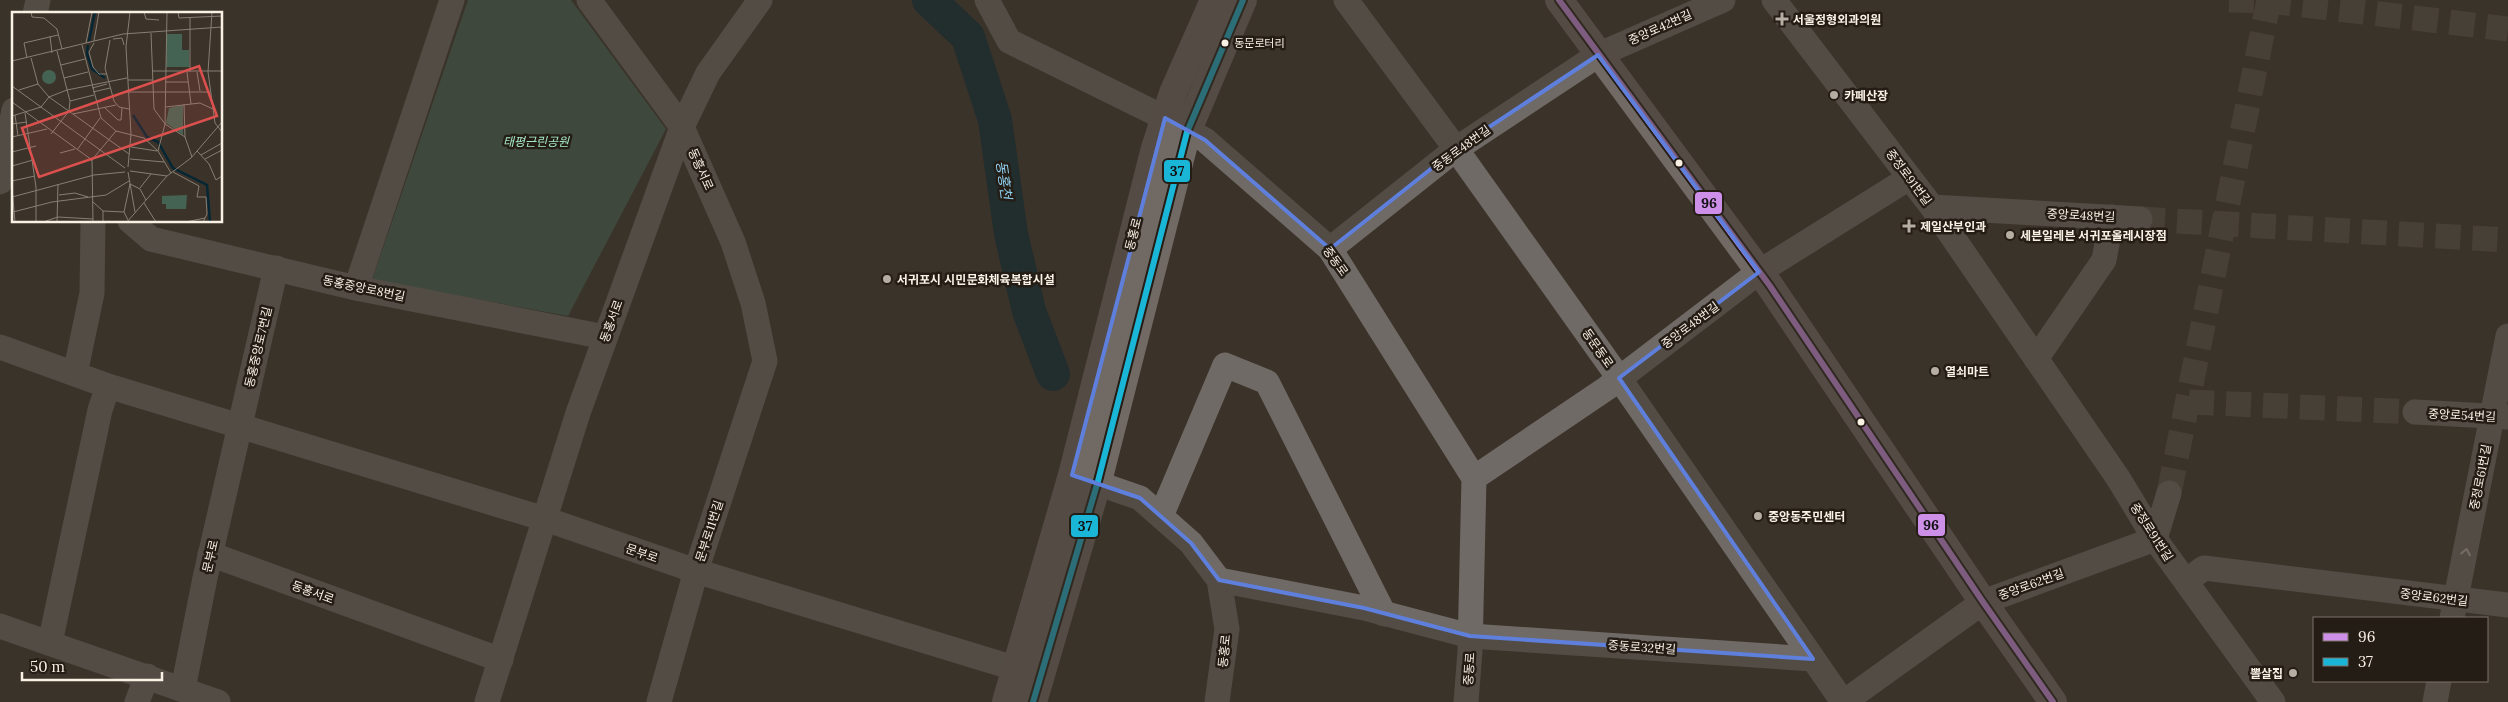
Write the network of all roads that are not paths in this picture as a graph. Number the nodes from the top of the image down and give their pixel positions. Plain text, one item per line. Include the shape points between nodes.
1 (452, 0) edge
2 (589, 0) edge
3 (760, 0) edge
4 (986, 0) edge
5 (1214, 0) edge
6 (1243, 0) edge
7 (1346, 0) edge
8 (1560, 0) edge
9 (1723, 0) edge
10 (1774, 0) edge
11 (1598, 55) junction
12 (12, 116) edge
13 (1164, 118) junction
14 (682, 127) junction
15 (1187, 132) junction
16 (4, 139) edge
17 (1456, 149) junction
18 (1909, 178) junction
19 (0, 182) edge
20 (1932, 208) junction
21 (2112, 217) junction
22 (2140, 218) tunnel mouth
23 (93, 222) edge
24 (131, 222) edge
25 (1330, 249) junction
26 (276, 268) junction
27 (1759, 272) junction
28 (356, 288) junction
29 (2508, 336) edge
30 (605, 337) junction
31 (0, 347) edge
32 (2036, 359) junction
33 (764, 360) joint
34 (75, 374) junction
35 (1619, 378) junction
36 (108, 386) junction
37 (2415, 412) tunnel mouth
38 (2500, 417) edge
39 (240, 425) junction
40 (1072, 475) junction
41 (1474, 478) junction
42 (1098, 482) junction
43 (2169, 493) tunnel mouth
44 (1161, 516) junction
45 (545, 519) junction
46 (2156, 539) junction
47 (210, 554) junction
48 (696, 571) junction
49 (1219, 580) junction
50 (2186, 581) junction
51 (1983, 602) junction
52 (2508, 605) edge
53 (2454, 609) edge
54 (1384, 614) junction
55 (0, 626) edge
56 (1470, 636) junction
57 (50, 643) junction
58 (1813, 659) junction
59 (500, 660) junction
60 (1014, 668) junction
61 (147, 676) junction
62 (2439, 682) edge
63 (183, 689) junction
64 (1034, 697) edge
65 (137, 702) edge
66 (218, 702) edge
67 (487, 702) edge
68 (659, 702) edge
69 (1006, 702) edge
70 (1217, 702) edge
71 (1466, 702) edge
72 (1844, 702) edge
73 (2053, 702) edge
74 (2273, 702) edge
75 (2435, 702) edge

1 - 28 street
2 - 14 street, 동흥서로
3 - 14 street, 동홍서로 via 708,73
4 - 13 street, 중동로 via 1009,41
5 - 13 main road, 동홍로
6 - 15 main road
7 - 17 street, 동문동로
8 - 11 main road
9 - 11 street, 중앙로42번길
10 - 18 street, 중정로91번길
11 - 17 street, 중동로48번길
11 - 27 main road
12 - 16 street
13 - 15 street, 중동로
13 - 40 main road, 동홍로
14 - 30 street, 동홍서로
14 - 33 street, 동흥서로 via 733,242 753,303
15 - 25 street, 중동로 via 1205,140
15 - 42 main road
16 - 19 street
17 - 25 street, 중동로48번길
17 - 35 street, 동문동로
18 - 20 street, 중정로91번길
18 - 27 street, 중앙로48번길
20 - 21 street, 중앙로48번길
20 - 32 street, 중정로91번길
21 - 22 street, 중앙로48번길
21 - 32 street via 2104,260
23 - 34 street via 92,293
24 - 26 street, 동홍중앙로8번길 via 151,239
25 - 41 street, 중동로
26 - 28 street, 동홍중앙로8번길
26 - 39 street, 동홍중앙로7번길
27 - 35 street, 중앙로48번길
27 - 51 main road
28 - 30 street, 동홍중앙로8번길
29 - 38 street, 중정로61번길
30 - 45 street, 동홍서로
31 - 34 street, 문부로
32 - 46 street, 중정로91번길
33 - 48 street, 문부로11번길
34 - 36 street, 문부로
35 - 41 street, 중앙로48번길
35 - 58 street, 동문동로
36 - 39 street, 문부로
36 - 57 street via 100,410
37 - 38 street, 중앙로54번길
53 -> 38 street, 중정로61번길
39 - 45 street, 문부로
39 - 47 street, 문부로
40 - 42 street, 동홍로
40 - 60 main road, 동홍로
41 - 56 street, 중동로
42 - 44 street, 동홍로 via 1140,498
42 - 64 main road
43 - 46 street
44 - 49 street, 동홍로 via 1191,543
44 - 54 street via 1225,366 1267,382
45 - 48 street, 문부로
45 - 59 street, 동홍서로
46 - 50 street, 중정로91번길
46 - 51 street, 중앙로62번길
47 - 59 street, 동홍서로
47 - 63 street, 문부로
48 - 60 street, 문부로
48 - 68 street, 문부로11번길
49 - 54 street, 중동로
49 - 70 street, 동홍로 via 1227,629
50 - 53 street, 중앙로62번길 via 2204,568
50 - 74 street, 중정로91번길
51 - 72 street, 중앙로62번길
51 - 73 main road
52 - 53 street, 중앙로62번길
54 - 56 street, 중동로
55 - 57 street
56 - 58 street, 중동로32번길
56 - 71 street, 중동로
57 - 61 street
58 - 72 street, 동문동로
59 - 67 street, 동홍서로
60 - 64 street
60 - 69 main road, 동홍로
61 - 63 street
61 - 65 street
62 - 75 street
63 - 66 street

